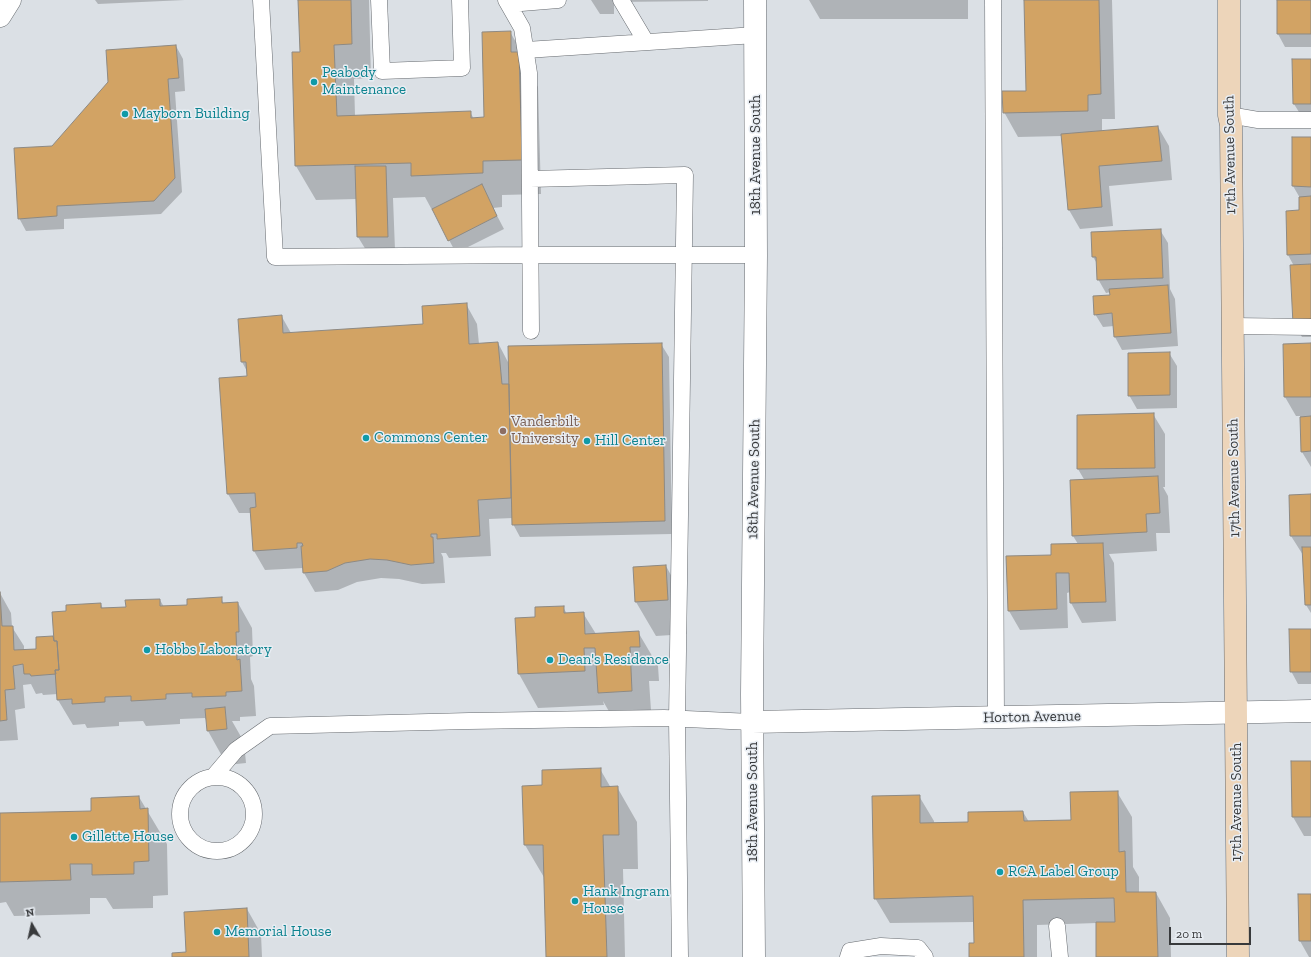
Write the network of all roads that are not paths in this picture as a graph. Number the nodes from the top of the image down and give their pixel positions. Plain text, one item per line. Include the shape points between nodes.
1 (10, 0) edge
2 (261, 0) edge
3 (379, 0) edge
4 (460, 0) edge
5 (558, 0) edge
6 (621, 0) edge
7 (755, 0) edge
8 (993, 0) edge
9 (1229, 0) edge
10 (508, 2) edge
11 (0, 16) edge
12 (756, 35) junction
13 (646, 42) junction
14 (526, 50) junction
15 (1229, 115) junction
16 (1311, 120) edge
17 (530, 179) junction
18 (531, 254) junction
19 (684, 255) junction
20 (756, 255) junction
21 (1233, 326) junction
22 (1311, 327) edge
23 (531, 331) dead end
24 (1311, 711) edge
25 (1236, 713) junction
26 (996, 717) junction
27 (677, 719) junction
28 (752, 722) junction
29 (213, 777) junction
30 (1057, 926) dead end
31 (680, 957) edge
32 (754, 957) edge
33 (848, 957) edge
34 (924, 957) edge
35 (1060, 957) edge
36 (1238, 957) edge

1 - 11 street
2 - 18 lane via 275,257
3 - 4 lane via 382,71 462,68
5 - 10 lane
6 - 13 lane
7 - 12 street, 18th Avenue South
8 - 26 lane
9 - 15 main road, 17th Avenue South
10 - 14 lane via 522,28
12 - 13 lane
12 - 20 street, 18th Avenue South
13 - 14 lane
14 - 17 lane via 529,73
15 - 16 lane via 1258,120
15 - 21 main road, 17th Avenue South
17 - 18 lane
17 - 19 lane via 685,175
18 - 19 lane
18 - 23 lane
19 - 20 lane
19 - 27 lane
20 - 28 street, 18th Avenue South
21 - 22 lane
21 - 25 main road, 17th Avenue South
24 - 25 street, Horton Avenue
25 - 26 street, Horton Avenue
25 - 36 main road, 17th Avenue South
26 - 28 street, Horton Avenue
27 - 28 lane
27 - 29 lane via 270,726 236,750
27 - 31 lane
28 - 32 street, 18th Avenue South
29 - 29 lane via 201,780 191,787 180,808 180,820 184,832 192,841 202,848 214,851 237,844 246,836 252,825 254,813 246,790 236,782
30 - 35 lane
33 - 34 lane via 850,951 881,946 918,948

